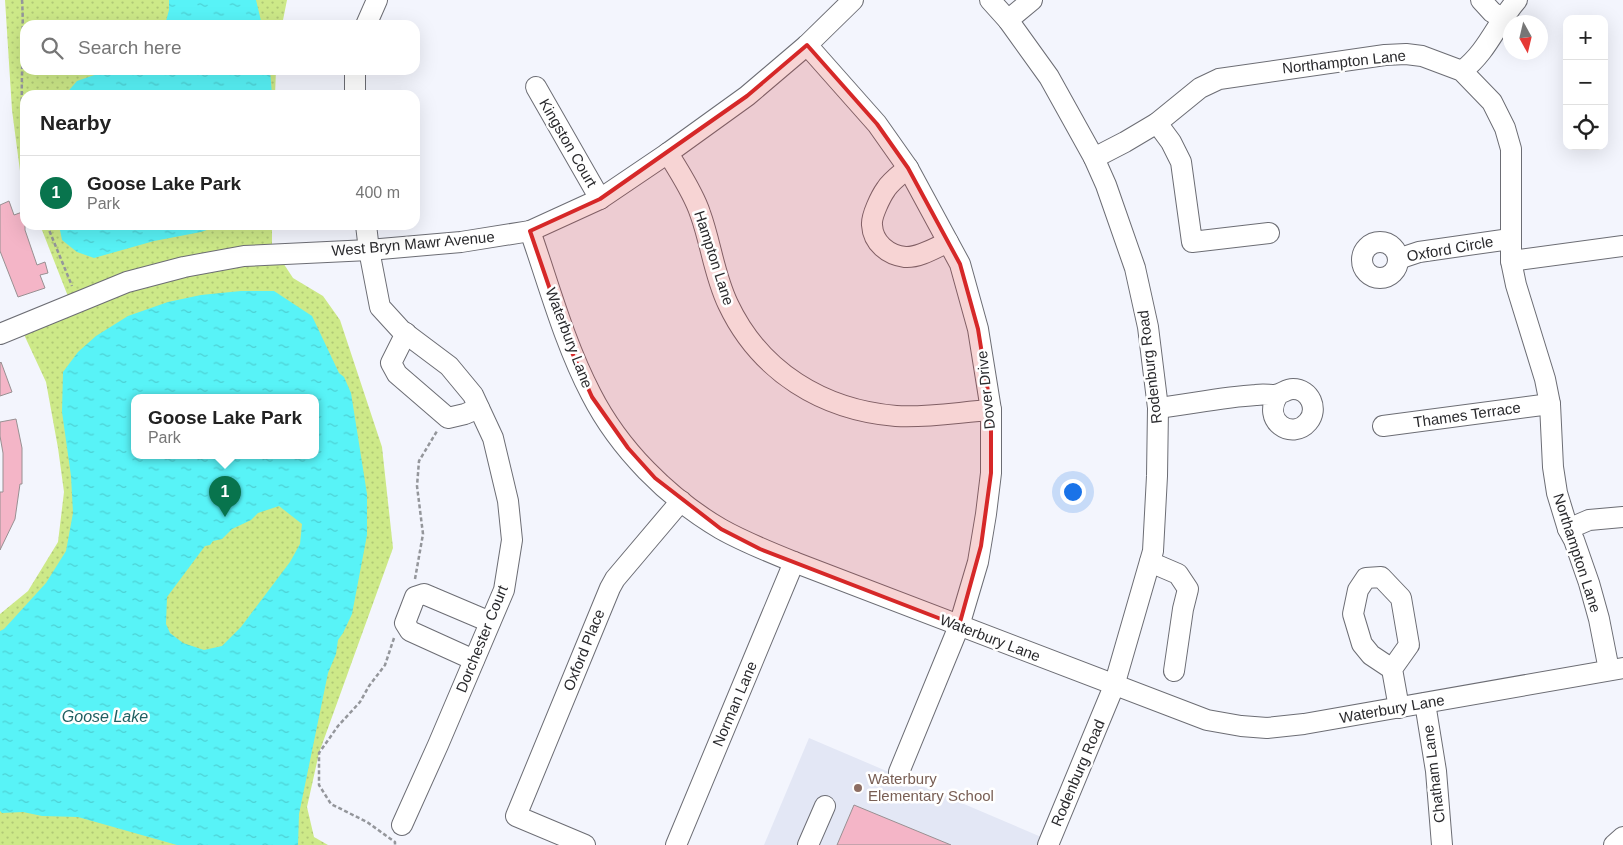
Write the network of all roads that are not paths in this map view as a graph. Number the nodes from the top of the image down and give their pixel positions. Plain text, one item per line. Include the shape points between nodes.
1 (377, 0) edge
2 (853, 0) edge
3 (990, 0) edge
4 (1032, 0) edge
5 (1481, 0) edge
6 (1517, 0) edge
7 (1506, 15) edge
8 (1503, 19) joint
9 (368, 20) edge
10 (1008, 20) junction
11 (807, 44) junction
12 (1462, 71) junction
13 (355, 75) edge
14 (536, 87) dead end
15 (355, 90) edge
16 (1157, 123) junction
17 (668, 153) junction
18 (1094, 158) junction
19 (908, 168) junction
20 (600, 199) junction
21 (367, 230) edge
22 (530, 231) junction
23 (1269, 232) dead end
24 (1510, 239) junction
25 (948, 242) junction
26 (1623, 246) edge
27 (369, 250) junction
28 (1398, 259) dead end
29 (1511, 261) junction
30 (406, 333) junction
31 (0, 334) edge
32 (1278, 395) dead end
33 (1550, 404) junction
34 (479, 408) junction
35 (1158, 408) junction
36 (991, 410) junction
37 (1383, 426) dead end
38 (681, 501) junction
39 (1623, 517) edge
40 (1568, 529) junction
41 (794, 562) junction
42 (1150, 562) junction
43 (490, 622) junction
44 (959, 626) junction
45 (474, 660) junction
46 (1392, 669) junction
47 (1616, 669) edge
48 (1174, 671) dead end
49 (1114, 686) junction
50 (1425, 703) junction
51 (1399, 708) junction
52 (899, 772) dead end
53 (825, 806) dead end
54 (402, 825) dead end
55 (1623, 837) edge
56 (585, 845) edge
57 (676, 845) edge
58 (808, 845) edge
59 (1048, 845) edge
60 (1442, 845) edge
61 (1614, 845) edge

1 - 9 street
2 - 11 street, West Bryn Mawr Avenue
3 - 10 street, Rodenburg Road
4 - 10 street
5 - 8 street
6 - 7 street
8 - 12 street via 1475,61
10 - 18 street, Rodenburg Road via 1049,77
11 - 17 street, West Bryn Mawr Avenue via 747,96
11 - 19 street, Dover Drive via 877,124
12 - 16 street, Northampton Lane via 1431,58 1406,54 1228,77 1200,88
12 - 24 street, Northampton Lane via 1492,102 1511,149
13 - 15 street
14 - 20 street, Kingston Court
16 - 18 street, Northampton Lane
16 - 23 street via 1181,162 1192,242
17 - 20 street, West Bryn Mawr Avenue
17 - 36 street, Hampton Lane via 700,212 727,304 748,338 782,375 830,402 869,413 907,416
18 - 35 street, Rodenburg Road via 1135,268 1148,327
19 - 25 street, Dover Drive
19 - 25 street via 886,188 876,207 871,224 878,244 890,253 906,257
20 - 22 street, West Bryn Mawr Avenue
21 - 27 street, Dorchester Court
22 - 27 street, West Bryn Mawr Avenue via 461,242
22 - 38 street, Waterbury Lane via 570,348 592,397 628,448
24 - 28 street, Oxford Circle via 1419,252
24 - 29 street, Oxford Circle
25 - 36 street, Dover Drive via 960,264 978,329
26 - 29 street
27 - 30 street, Dorchester Court via 380,307
27 - 31 street, West Bryn Mawr Avenue via 244,256 184,267 127,282
29 - 33 street, Northampton Lane
30 - 34 street, Dorchester Court via 449,366 473,395
30 - 34 street via 390,363 397,374 448,418
32 - 35 street via 1258,394
33 - 37 street, Thames Terrace
33 - 40 street, Northampton Lane via 1553,467
34 - 43 street, Dorchester Court via 493,438 508,501 512,540 504,590
35 - 42 street, Rodenburg Road via 1157,476
36 - 44 street, Dover Drive via 991,473 986,514 978,562
38 - 41 street, Waterbury Lane via 721,529
38 - 56 street, Oxford Place via 614,579 516,816
39 - 40 street via 1589,520
40 - 47 street, Northampton Lane
41 - 44 street, Waterbury Lane
41 - 57 street, Norman Lane
42 - 48 street via 1178,574 1188,589
42 - 49 street, Rodenburg Road
43 - 45 street, Dorchester Court
43 - 45 street via 424,594 416,596 405,623 410,631
44 - 49 street, Waterbury Lane
44 - 52 street, Dover Drive
45 - 54 street, Dorchester Court
46 - 46 street via 1362,644 1353,614 1358,590 1366,578 1381,577 1401,598 1409,645
46 - 51 street
47 - 50 street, Waterbury Lane
49 - 51 street, Waterbury Lane via 1207,720 1241,726 1267,728 1304,724
49 - 59 street, Rodenburg Road
50 - 51 street, Waterbury Lane
50 - 60 street, Chatham Lane via 1436,771
53 - 58 street
55 - 61 street

